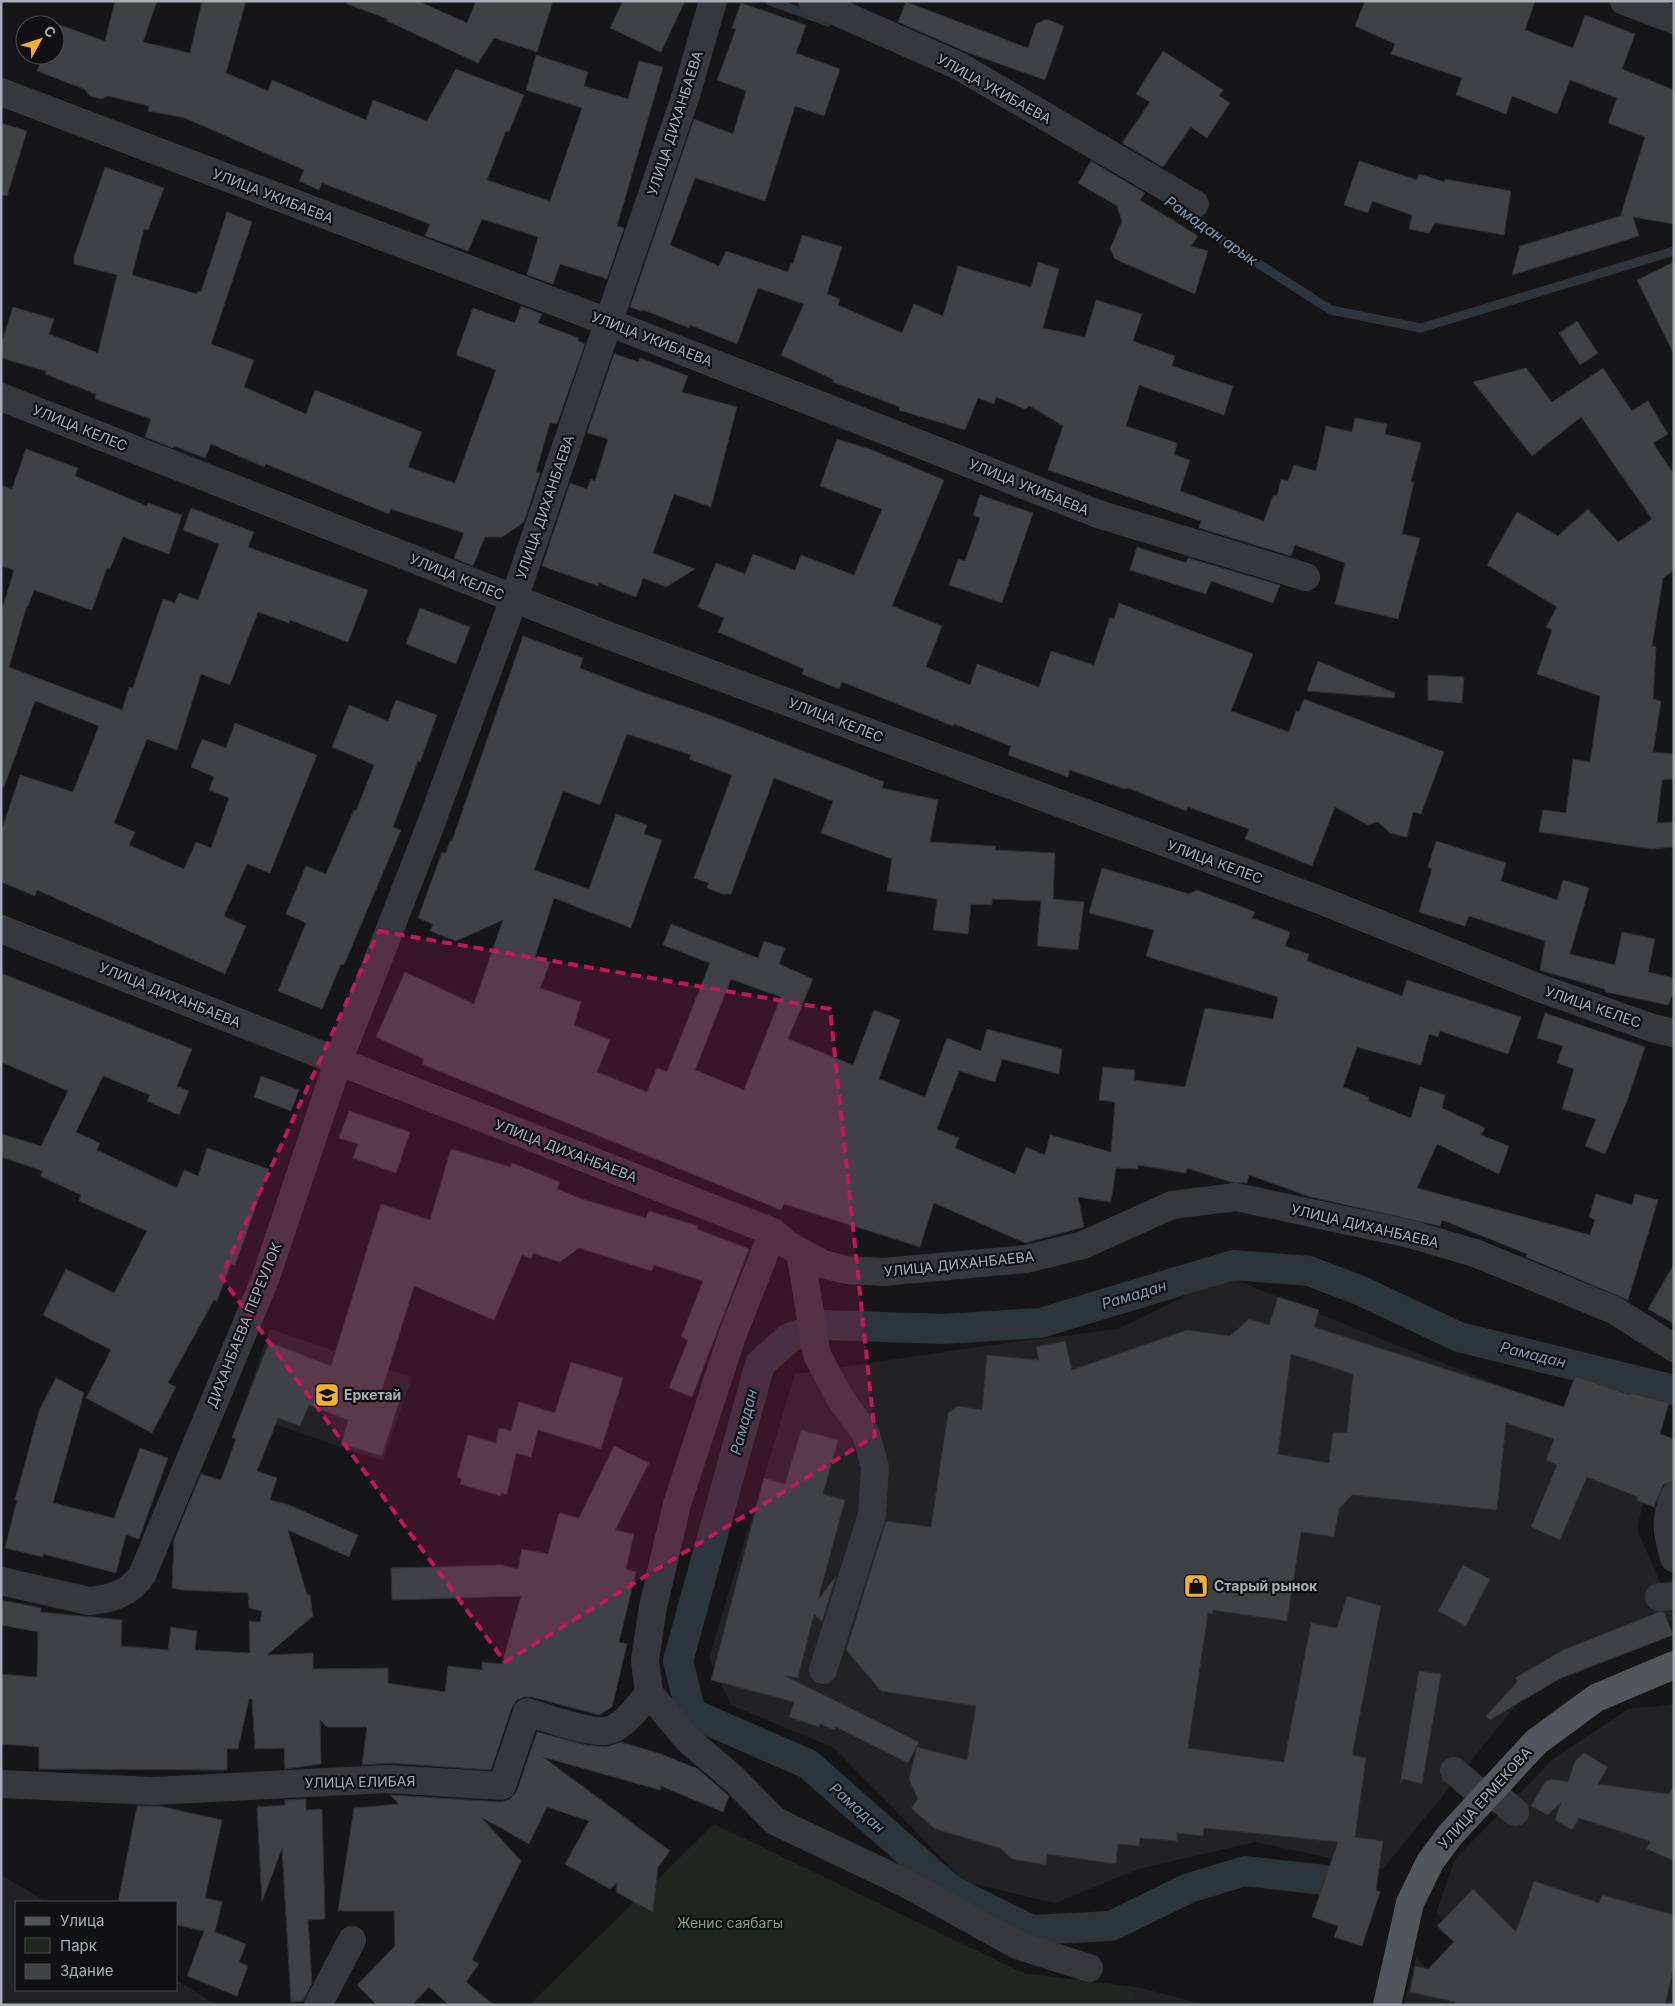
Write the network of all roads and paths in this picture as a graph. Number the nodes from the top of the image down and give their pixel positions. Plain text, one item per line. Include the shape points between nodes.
1 (712, 1) edge
2 (812, 1) edge
3 (1624, 1) edge
4 (1674, 20) edge
5 (1, 92) edge
6 (1195, 204) dead end
7 (608, 322) junction
8 (1, 397) edge
9 (1306, 577) dead end
10 (514, 599) junction
11 (1, 929) edge
12 (1674, 1033) edge
13 (338, 1062) junction
14 (773, 1232) junction
15 (800, 1252) junction
16 (1674, 1348) edge
17 (1674, 1496) edge
18 (1674, 1558) edge
19 (1, 1581) edge
20 (1674, 1665) edge
21 (823, 1670) dead end
22 (649, 1694) junction
23 (1454, 1771) dead end
24 (1, 1784) edge
25 (1486, 1793) junction
26 (1515, 1812) dead end
27 (352, 1940) dead end
28 (1089, 1968) dead end
29 (318, 2005) edge
30 (1387, 2005) edge

1 - 7 street, УЛИЦА ДИХАНБАЕВА via 686,95
2 - 6 street, УЛИЦА УКИБАЕВА via 959,66
3 - 4 street
5 - 7 street, УЛИЦА УКИБАЕВА
7 - 9 street, УЛИЦА УКИБАЕВА via 1098,514
7 - 10 street, УЛИЦА ДИХАНБАЕВА
8 - 10 street, УЛИЦА КЕЛЕС
10 - 12 street, УЛИЦА КЕЛЕС via 1325,902 1534,986
10 - 13 street, УЛИЦА ДИХАНБАЕВА
11 - 13 street, УЛИЦА ДИХАНБАЕВА
13 - 14 street, УЛИЦА ДИХАНБАЕВА
13 - 19 street, ДИХАНБАЕВА ПЕРЕУЛОК via 266,1277 143,1572 135,1583 118,1595 89,1601
14 - 15 street, УЛИЦА ДИХАНБАЕВА
14 - 22 street via 732,1336 677,1504 653,1607 645,1660
15 - 16 street, УЛИЦА ДИХАНБАЕВА via 823,1264 846,1270 884,1272 1026,1259 1083,1245 1172,1205 1236,1197 1410,1234 1475,1254 1614,1310
15 - 21 street via 817,1355 840,1398 866,1434 875,1467 872,1515
17 - 18 street via 1666,1528
20 - 25 main road, УЛИЦА ЕРМЕКОВА via 1596,1698 1536,1742
22 - 24 street, УЛИЦА ЕЛИБАЯ via 631,1716 607,1731 569,1725 528,1712 502,1786 388,1779 153,1791
22 - 28 street via 688,1740 734,1779 775,1822 905,1883 1018,1945
23 - 25 street
25 - 26 street
25 - 30 main road, УЛИЦА ЕРМЕКОВА via 1430,1862 1410,1903
27 - 29 street

